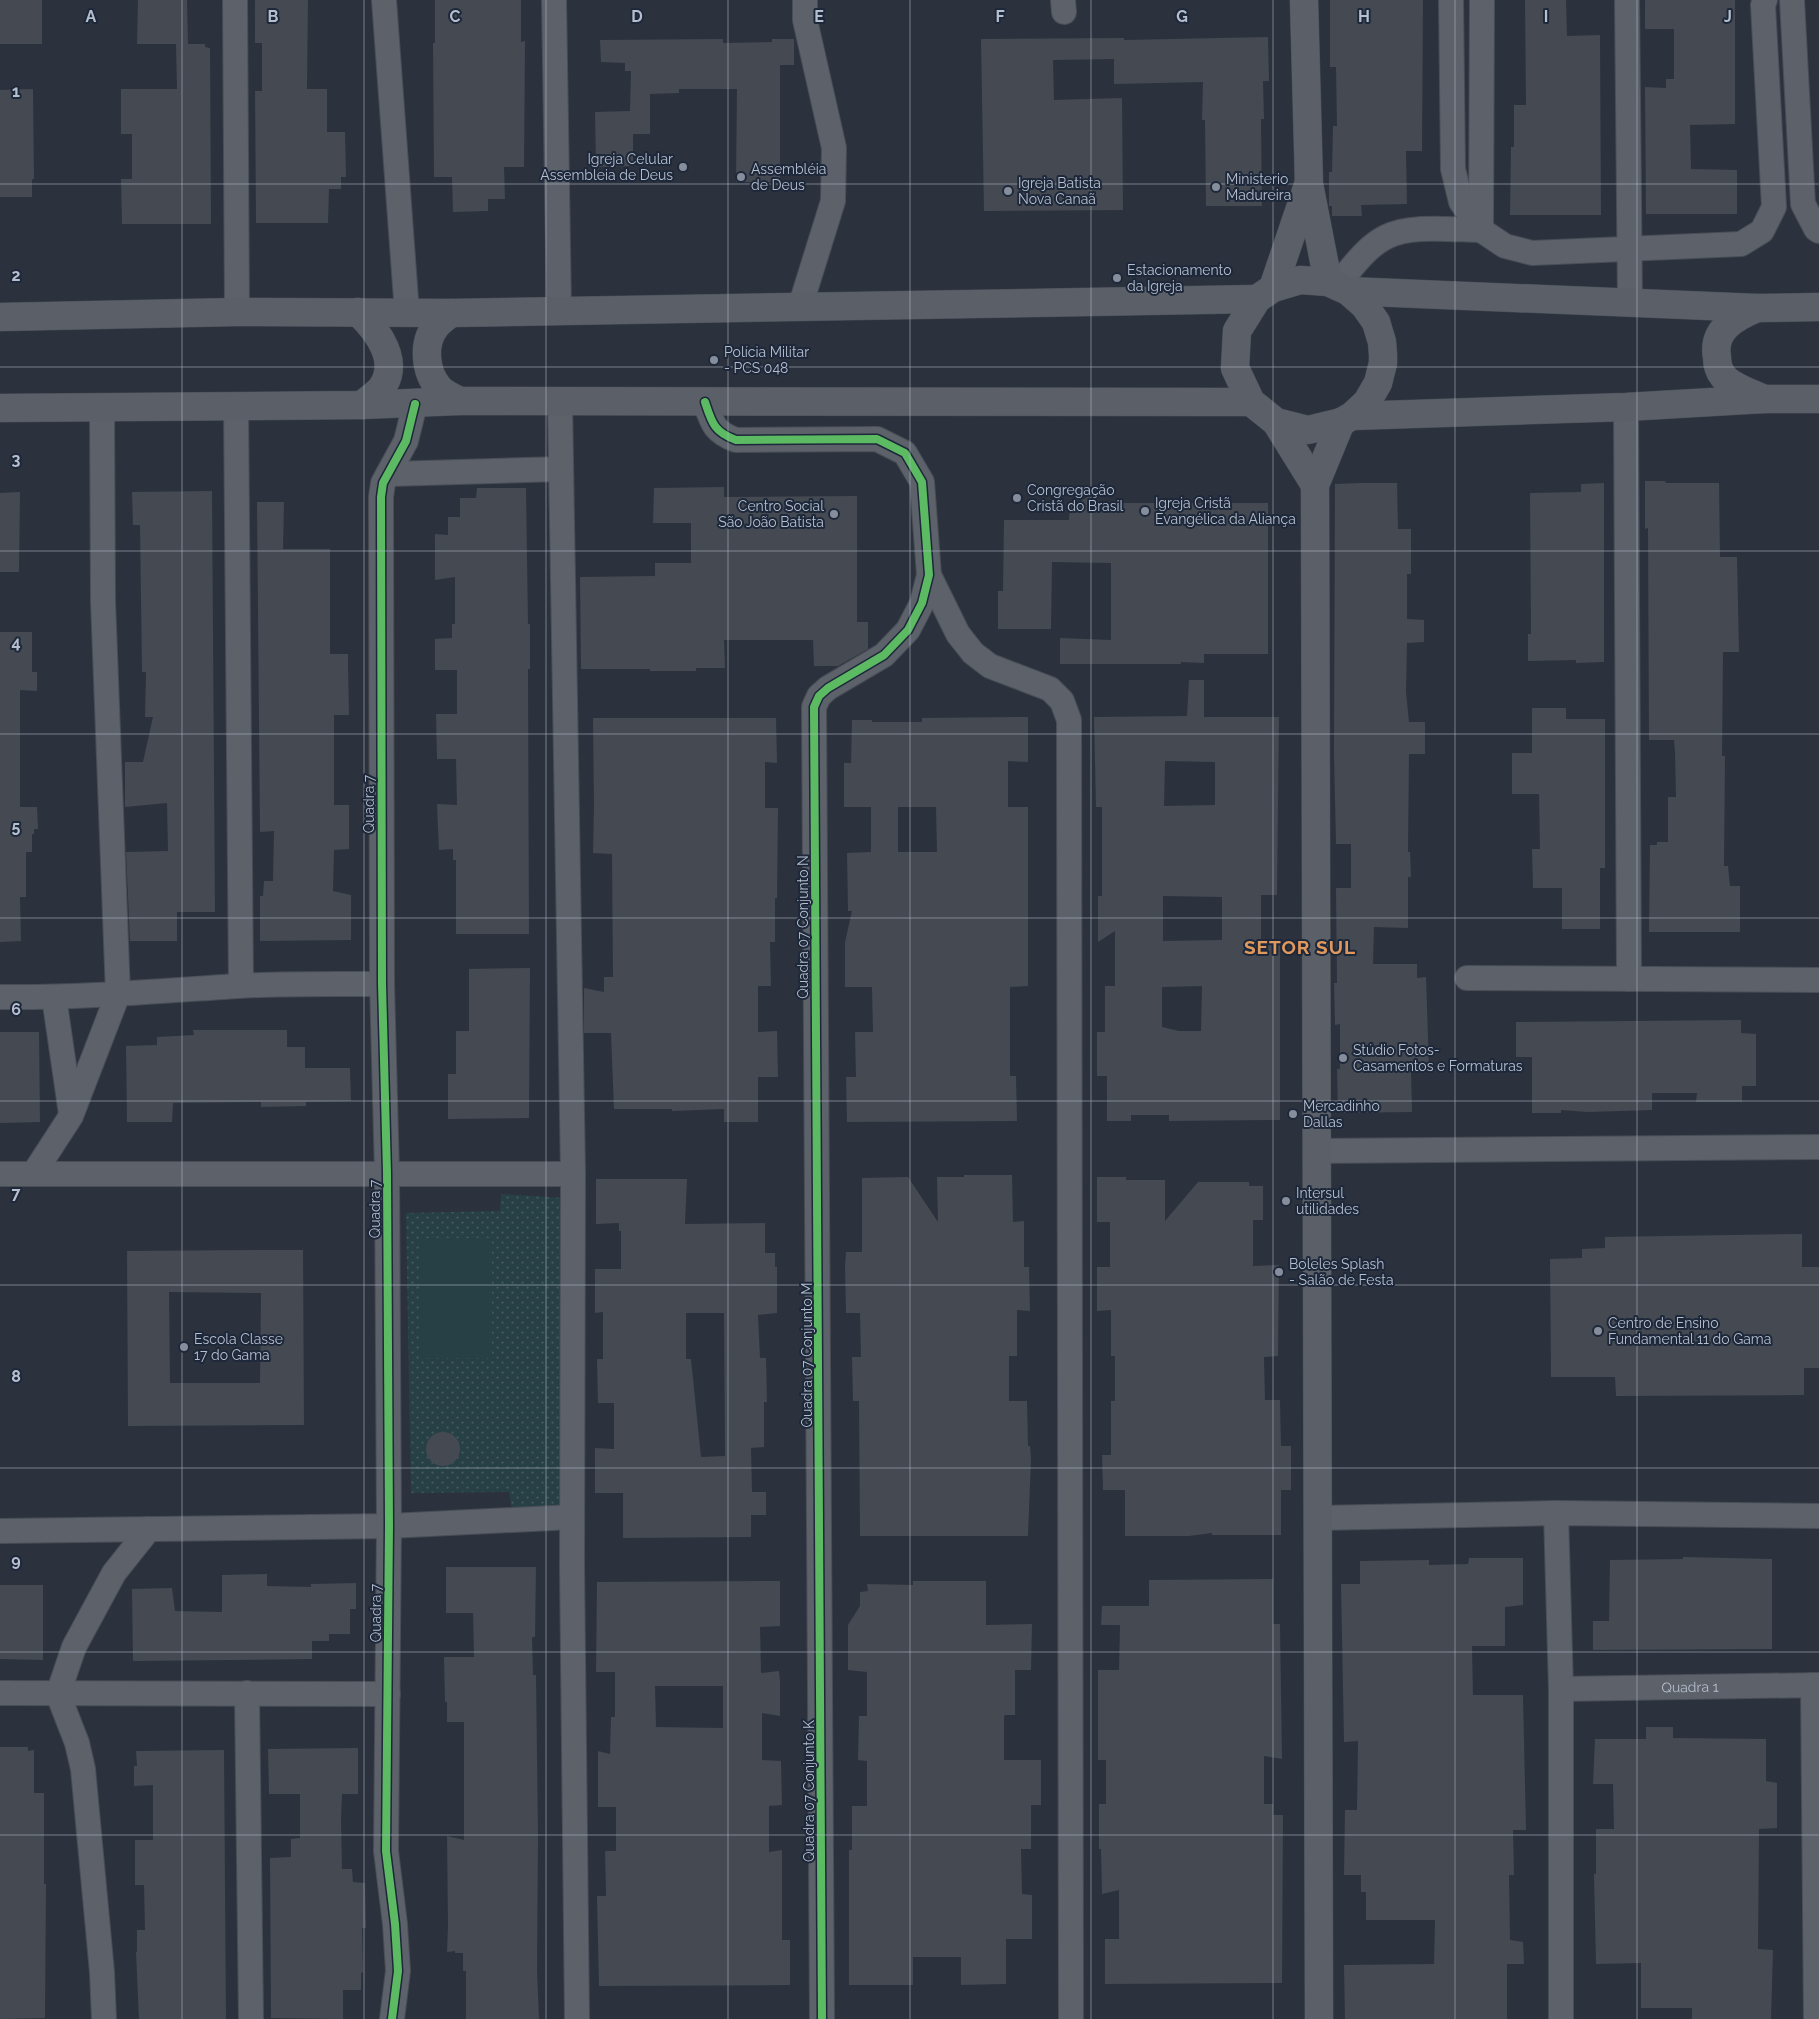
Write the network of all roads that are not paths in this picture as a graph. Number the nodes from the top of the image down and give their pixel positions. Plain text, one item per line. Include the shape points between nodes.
1 (235, 0) edge
2 (384, 0) edge
3 (554, 0) edge
4 (805, 0) edge
5 (1304, 0) edge
6 (1451, 0) edge
7 (1482, 0) edge
8 (1627, 0) edge
9 (1765, 0) edge
10 (1792, 0) edge
11 (1309, 184) junction
12 (1803, 204) junction
13 (1774, 207) junction
14 (1481, 230) junction
15 (1819, 231) edge
16 (1630, 249) junction
17 (1338, 286) junction
18 (1265, 294) junction
19 (1630, 302) junction
20 (800, 306) junction
21 (1819, 307) edge
22 (1757, 308) junction
23 (559, 310) junction
24 (237, 312) junction
25 (358, 312) junction
26 (407, 312) junction
27 (451, 313) junction
28 (0, 317) edge
29 (1764, 399) junction
30 (1819, 399) edge
31 (459, 401) junction
32 (560, 402) junction
33 (705, 402) junction
34 (1251, 402) junction
35 (415, 404) junction
36 (236, 405) junction
37 (362, 405) junction
38 (102, 407) junction
39 (1626, 407) junction
40 (0, 408) edge
41 (1346, 419) junction
42 (1276, 422) junction
43 (561, 469) junction
44 (390, 474) junction
45 (1315, 485) junction
46 (929, 575) junction
47 (1467, 978) dead end
48 (1629, 979) junction
49 (1819, 980) edge
50 (382, 984) junction
51 (241, 986) junction
52 (118, 994) junction
53 (0, 997) edge
54 (54, 998) junction
55 (71, 1116) junction
56 (818, 1146) joint
57 (1819, 1148) edge
58 (1316, 1151) junction
59 (34, 1173) junction
60 (387, 1173) junction
61 (0, 1174) edge
62 (573, 1174) junction
63 (1556, 1513) junction
64 (1819, 1516) edge
65 (572, 1517) junction
66 (1318, 1518) junction
67 (389, 1526) junction
68 (150, 1529) junction
69 (0, 1531) edge
70 (820, 1562) joint
71 (1816, 1685) edge
72 (1561, 1689) junction
73 (0, 1693) edge
74 (247, 1693) junction
75 (58, 1694) junction
76 (388, 1694) junction
77 (104, 2019) edge
78 (251, 2019) edge
79 (392, 2019) edge
80 (578, 2019) edge
81 (822, 2019) edge
82 (1071, 2019) edge
83 (1319, 2019) edge
84 (1561, 2019) edge
85 (1816, 2019) edge

1 - 24 street
2 - 26 street
3 - 23 street
4 - 20 street via 805,20 834,157 833,201
5 - 11 main road
6 - 14 street via 1453,169 1461,202
7 - 14 street
8 - 16 street
9 - 13 street
10 - 12 street
11 - 17 main road
11 - 18 main road
12 - 13 street
12 - 15 street
13 - 16 street via 1762,231 1741,244
14 - 16 street via 1505,246 1532,253
14 - 17 street via 1414,229 1387,236 1365,252
16 - 19 street
17 - 18 main road via 1300,280
17 - 19 main road
17 - 41 main road via 1364,305 1376,322 1382,342 1383,363 1378,384 1367,402
18 - 20 main road
18 - 34 main road via 1237,331 1235,368
19 - 22 main road
20 - 23 main road
21 - 22 main road
22 - 29 main road via 1739,316 1721,331 1715,349 1723,376
23 - 27 main road
24 - 25 main road
24 - 28 main road
25 - 26 main road
25 - 37 main road via 383,342 389,368 380,389
26 - 27 main road
27 - 31 main road via 436,326 431,336 427,348 428,364 432,379 440,390
29 - 30 main road
29 - 39 main road
31 - 32 main road
31 - 35 main road
32 - 33 main road
32 - 43 street
33 - 34 main road
33 - 46 street via 712,423 722,435 736,440 877,439 905,454 922,482
34 - 42 main road
35 - 37 main road
35 - 44 street, Quadra 7 via 406,441
36 - 37 main road
36 - 38 main road
36 - 51 street
38 - 40 main road
38 - 52 street via 103,600
39 - 41 main road
39 - 48 street
41 - 42 main road via 1308,430
41 - 45 main road
42 - 45 main road
43 - 44 street
43 - 62 street
44 - 50 street, Quadra 7 via 383,483 380,497
45 - 58 main road
46 - 56 street, Quadra 07 Conjunto N via 922,603 908,630 884,655 828,688 814,707
46 - 82 street via 958,634 973,653 990,666 1050,689 1062,701 1069,720
47 - 48 street
48 - 49 street
50 - 51 street
50 - 60 street, Quadra 7
51 - 52 street
52 - 54 street
52 - 55 street
53 - 54 street
54 - 55 street
55 - 59 street
56 - 70 street, Quadra 07 Conjunto M
57 - 58 street
58 - 66 main road
59 - 60 street
59 - 61 street
60 - 62 street
60 - 67 street, Quadra 7
62 - 65 street
63 - 64 street
63 - 66 street
63 - 72 street
65 - 67 street
65 - 80 street
66 - 83 main road
67 - 68 street
67 - 76 street, Quadra 7
68 - 69 street
68 - 75 street via 114,1572 74,1647
70 - 81 street, Quadra 07 Conjunto K
71 - 72 street, Quadra 1
71 - 85 street
72 - 84 street
73 - 75 street
74 - 75 street
74 - 76 street
74 - 78 street
75 - 77 street via 83,1770
76 - 79 street, Quadra 7 via 386,1851 398,1971

